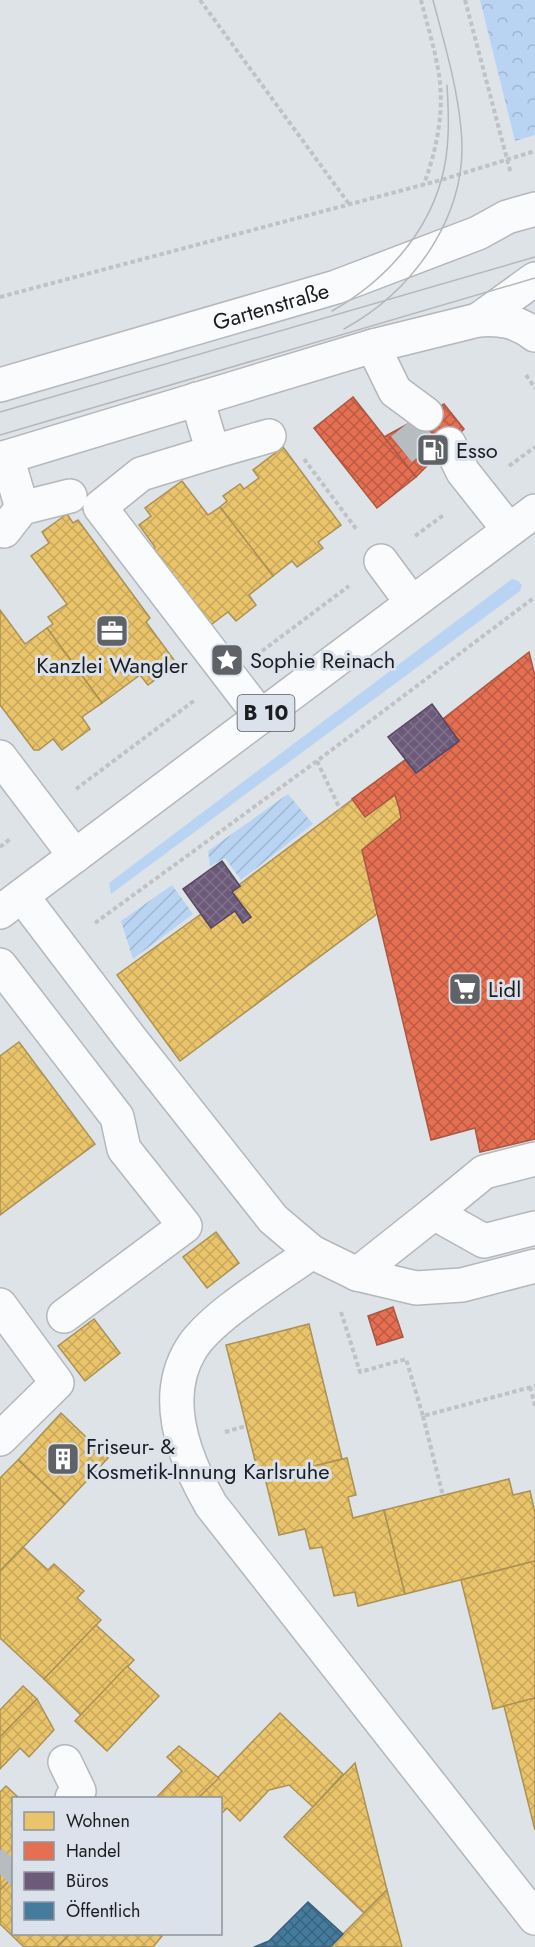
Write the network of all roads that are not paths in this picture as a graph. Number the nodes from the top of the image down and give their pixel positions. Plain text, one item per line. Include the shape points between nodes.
1 (535, 209) edge
2 (535, 279) edge
3 (478, 320) junction
4 (535, 334) edge
5 (373, 346) junction
6 (0, 385) edge
7 (197, 399) junction
8 (415, 420) tunnel mouth
9 (268, 436) road end
10 (213, 452) junction
11 (3, 458) edge
12 (455, 467) tunnel mouth
13 (70, 496) dead end
14 (535, 511) edge
15 (509, 530) junction
16 (381, 561) road end
17 (412, 603) junction
18 (261, 717) junction
19 (0, 757) edge
20 (75, 856) junction
21 (11, 904) edge
22 (0, 965) edge
23 (535, 1160) edge
24 (434, 1213) junction
25 (535, 1228) edge
26 (312, 1252) junction
27 (535, 1266) edge
28 (357, 1274) junction
29 (0, 1305) edge
30 (64, 1317) dead end
31 (0, 1439) edge
32 (65, 1762) dead end
33 (73, 1797) edge
34 (535, 1918) edge

1 - 6 street, Gartenstraße via 336,287
2 - 3 street
3 - 4 street via 509,321
3 - 5 street
5 - 7 street
5 - 8 street via 395,391
7 - 10 street
7 - 11 street
9 - 10 street
10 - 18 street via 141,474 100,507
11 - 13 street via 13,520
12 - 15 street
14 - 15 street, B 10
15 - 17 street, B 10
16 - 17 street
17 - 18 street, B 10
18 - 20 street, B 10
19 - 20 street
20 - 21 street, B 10
21 - 26 street via 62,947 273,1219
22 - 30 street via 117,1117 124,1149 185,1226
23 - 24 street via 484,1172
24 - 25 street via 484,1241
24 - 28 street
26 - 28 street
26 - 34 street via 234,1308 191,1349 177,1399 179,1429 187,1457 211,1505
27 - 28 street via 436,1288 416,1288
29 - 31 street via 57,1383
32 - 33 street via 79,1791

